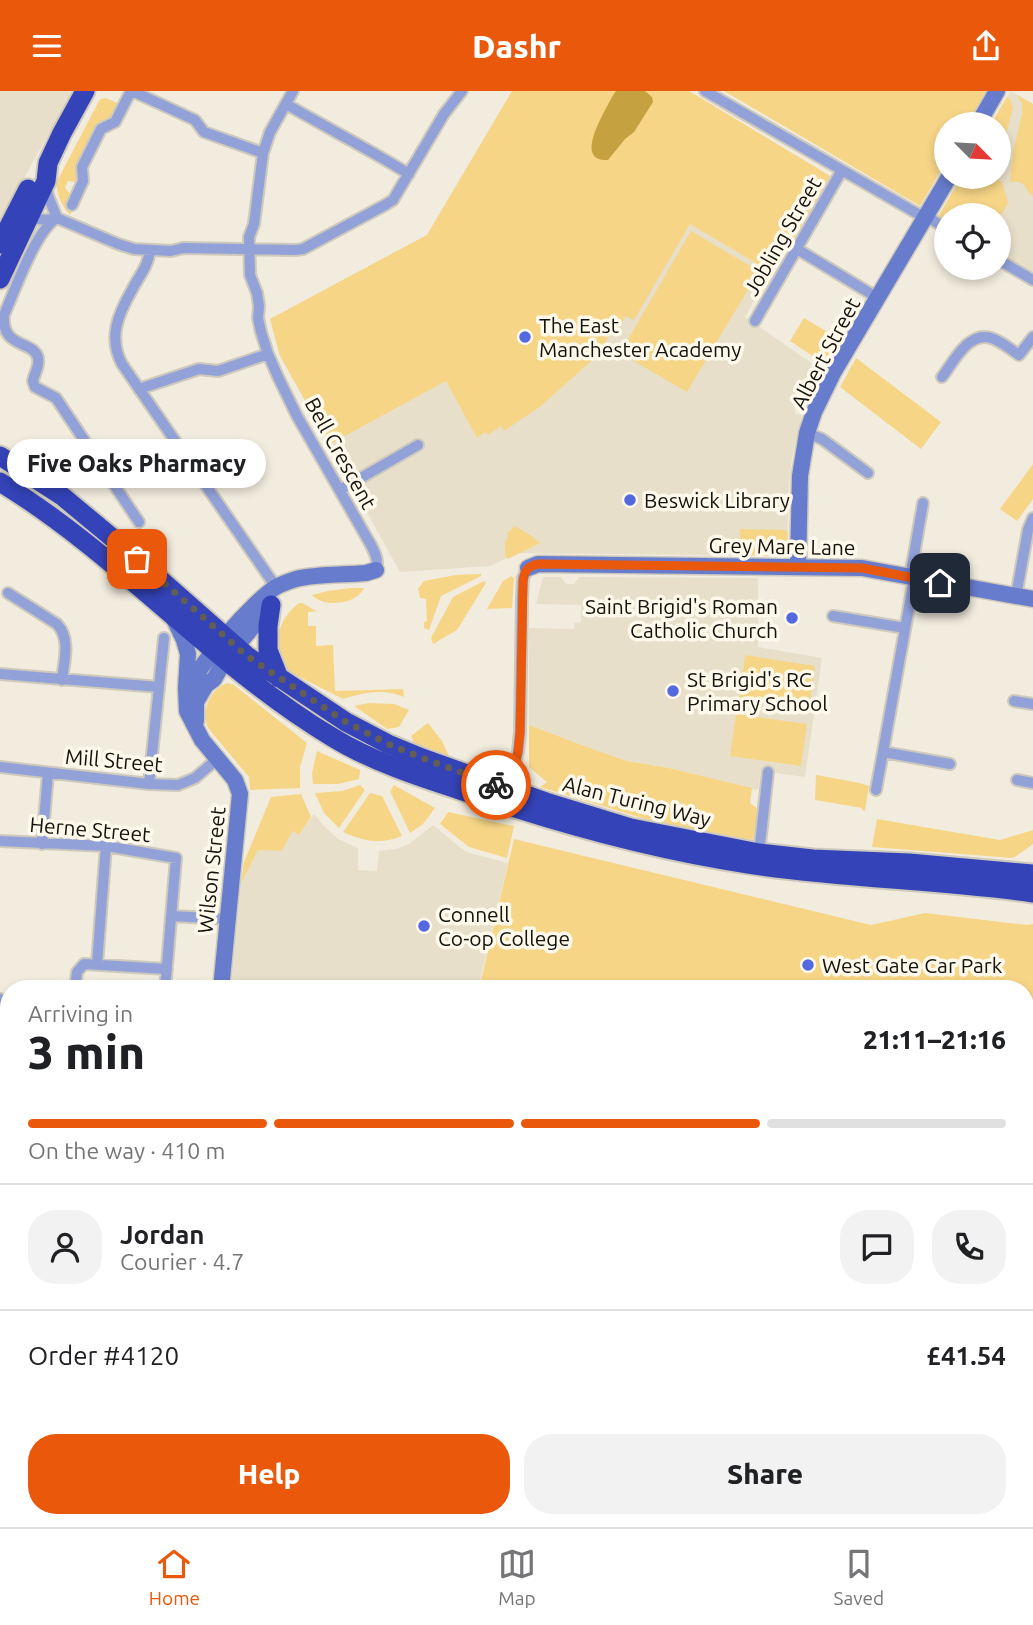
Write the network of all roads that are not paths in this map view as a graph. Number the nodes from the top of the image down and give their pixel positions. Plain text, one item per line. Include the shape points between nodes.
1 (85, 91) edge
2 (132, 91) edge
3 (293, 91) edge
4 (462, 91) edge
5 (705, 91) edge
6 (997, 91) edge
7 (286, 104) junction
8 (985, 112) edge
9 (263, 153) junction
10 (842, 170) junction
11 (47, 172) junction
12 (409, 174) junction
13 (942, 189) edge
14 (72, 205) dead end
15 (925, 217) junction
16 (29, 218) junction
17 (57, 218) junction
18 (934, 222) edge
19 (0, 244) edge
20 (249, 249) junction
21 (797, 249) junction
22 (150, 250) junction
23 (1011, 267) edge
24 (0, 279) edge
25 (1033, 280) edge
26 (878, 298) junction
27 (755, 321) dead end
28 (1033, 337) edge
29 (268, 354) junction
30 (942, 377) dead end
31 (139, 389) junction
32 (807, 433) junction
33 (418, 445) dead end
34 (0, 456) edge
35 (0, 471) edge
36 (868, 473) dead end
37 (0, 482) edge
38 (340, 490) junction
39 (923, 503) dead end
40 (139, 522) dead end
41 (59, 523) junction
42 (1032, 523) edge
43 (798, 567) junction
44 (528, 568) joint
45 (376, 570) joint
46 (912, 578) junction
47 (8, 593) dead end
48 (274, 596) junction
49 (1016, 596) junction
50 (1033, 599) edge
51 (173, 616) junction
52 (833, 616) dead end
53 (905, 628) junction
54 (164, 638) dead end
55 (225, 649) junction
56 (0, 674) edge
57 (279, 678) junction
58 (62, 680) junction
59 (159, 687) junction
60 (1014, 701) dead end
61 (1033, 704) edge
62 (187, 711) junction
63 (195, 728) junction
64 (883, 752) junction
65 (217, 759) junction
66 (950, 764) dead end
67 (0, 768) edge
68 (768, 772) dead end
69 (48, 773) junction
70 (1017, 780) dead end
71 (1033, 783) edge
72 (149, 784) junction
73 (508, 789) junction
74 (876, 790) dead end
75 (0, 841) edge
76 (42, 844) junction
77 (106, 846) junction
78 (759, 852) junction
79 (968, 868) junction
80 (1033, 874) edge
81 (1033, 880) edge
82 (1033, 893) edge
83 (172, 916) junction
84 (228, 919) junction
85 (97, 964) junction
86 (167, 969) junction
87 (76, 980) edge
88 (166, 980) edge
89 (222, 980) edge

1 - 11 highway
2 - 9 street via 195,120 204,132
2 - 14 street via 115,122 101,129 82,167 83,181
3 - 7 street, Bell Crescent
4 - 12 street
5 - 10 street
6 - 8 street
7 - 9 street, Bell Crescent
7 - 12 street
9 - 20 street, Bell Crescent
10 - 15 street
10 - 21 street, Jobling Street
11 - 16 highway
11 - 17 street via 48,196
11 - 19 highway via 36,174
12 - 20 street via 393,200 309,247
13 - 15 street, Albert Street
15 - 18 street
15 - 26 street, Albert Street
16 - 17 street
16 - 24 highway
17 - 22 street via 118,244
17 - 40 street via 38,239 4,321 8,335 37,355 35,387 56,398
20 - 22 street
20 - 29 street, Bell Crescent via 250,275
21 - 26 street
21 - 27 street, Jobling Street
22 - 31 street via 114,333 116,354
23 - 25 street
26 - 32 street, Albert Street via 828,383
28 - 30 street via 1019,355 989,337 974,339
29 - 31 street via 218,371 199,369
29 - 38 street, Bell Crescent
31 - 48 street
32 - 36 street
32 - 43 street, Albert Street via 800,475
33 - 38 street
34 - 55 highway, Alan Turing Way via 62,496 121,545
35 - 41 highway via 51,507
37 - 41 highway, Alan Turing Way
38 - 45 street, Bell Crescent via 377,558
39 - 46 street
41 - 51 highway, Alan Turing Way
42 - 49 street
43 - 44 street, Grey Mare Lane via 538,564
43 - 46 street, Grey Mare Lane via 862,568
44 - 73 street via 522,590 520,732
45 - 48 street via 302,578
46 - 49 street, Grey Mare Lane
46 - 53 street
47 - 58 street via 62,629 66,641
48 - 55 street
48 - 57 highway via 268,650
49 - 50 street, Grey Mare Lane
51 - 55 highway, Alan Turing Way
51 - 62 street, Wilson Street via 188,654
52 - 53 street
53 - 64 street
54 - 59 street
55 - 57 highway, Alan Turing Way
55 - 62 street via 191,685
55 - 63 street via 214,679 197,702
55 - 82 highway, Alan Turing Way via 291,711 333,738 412,774 508,806 648,845 746,864
56 - 58 street
57 - 73 highway, Alan Turing Way via 388,744
58 - 59 street
59 - 72 street
60 - 61 street
62 - 63 street, Wilson Street
63 - 65 street, Wilson Street
64 - 66 street
64 - 74 street
65 - 72 street, Mill Street via 186,783
65 - 84 street, Wilson Street via 235,780 240,794
67 - 69 street, Mill Street
68 - 78 street
69 - 72 street, Mill Street
69 - 76 street
70 - 71 street
73 - 78 highway, Alan Turing Way via 631,828
75 - 76 street, Herne Street
76 - 77 street, Herne Street
77 - 83 street, Herne Street via 176,858
77 - 85 street
78 - 79 highway, Alan Turing Way
79 - 80 highway, Alan Turing Way
79 - 81 highway
83 - 84 street
83 - 86 street
84 - 89 street, Wilson Street
85 - 86 street
85 - 87 street via 84,964
86 - 88 street

